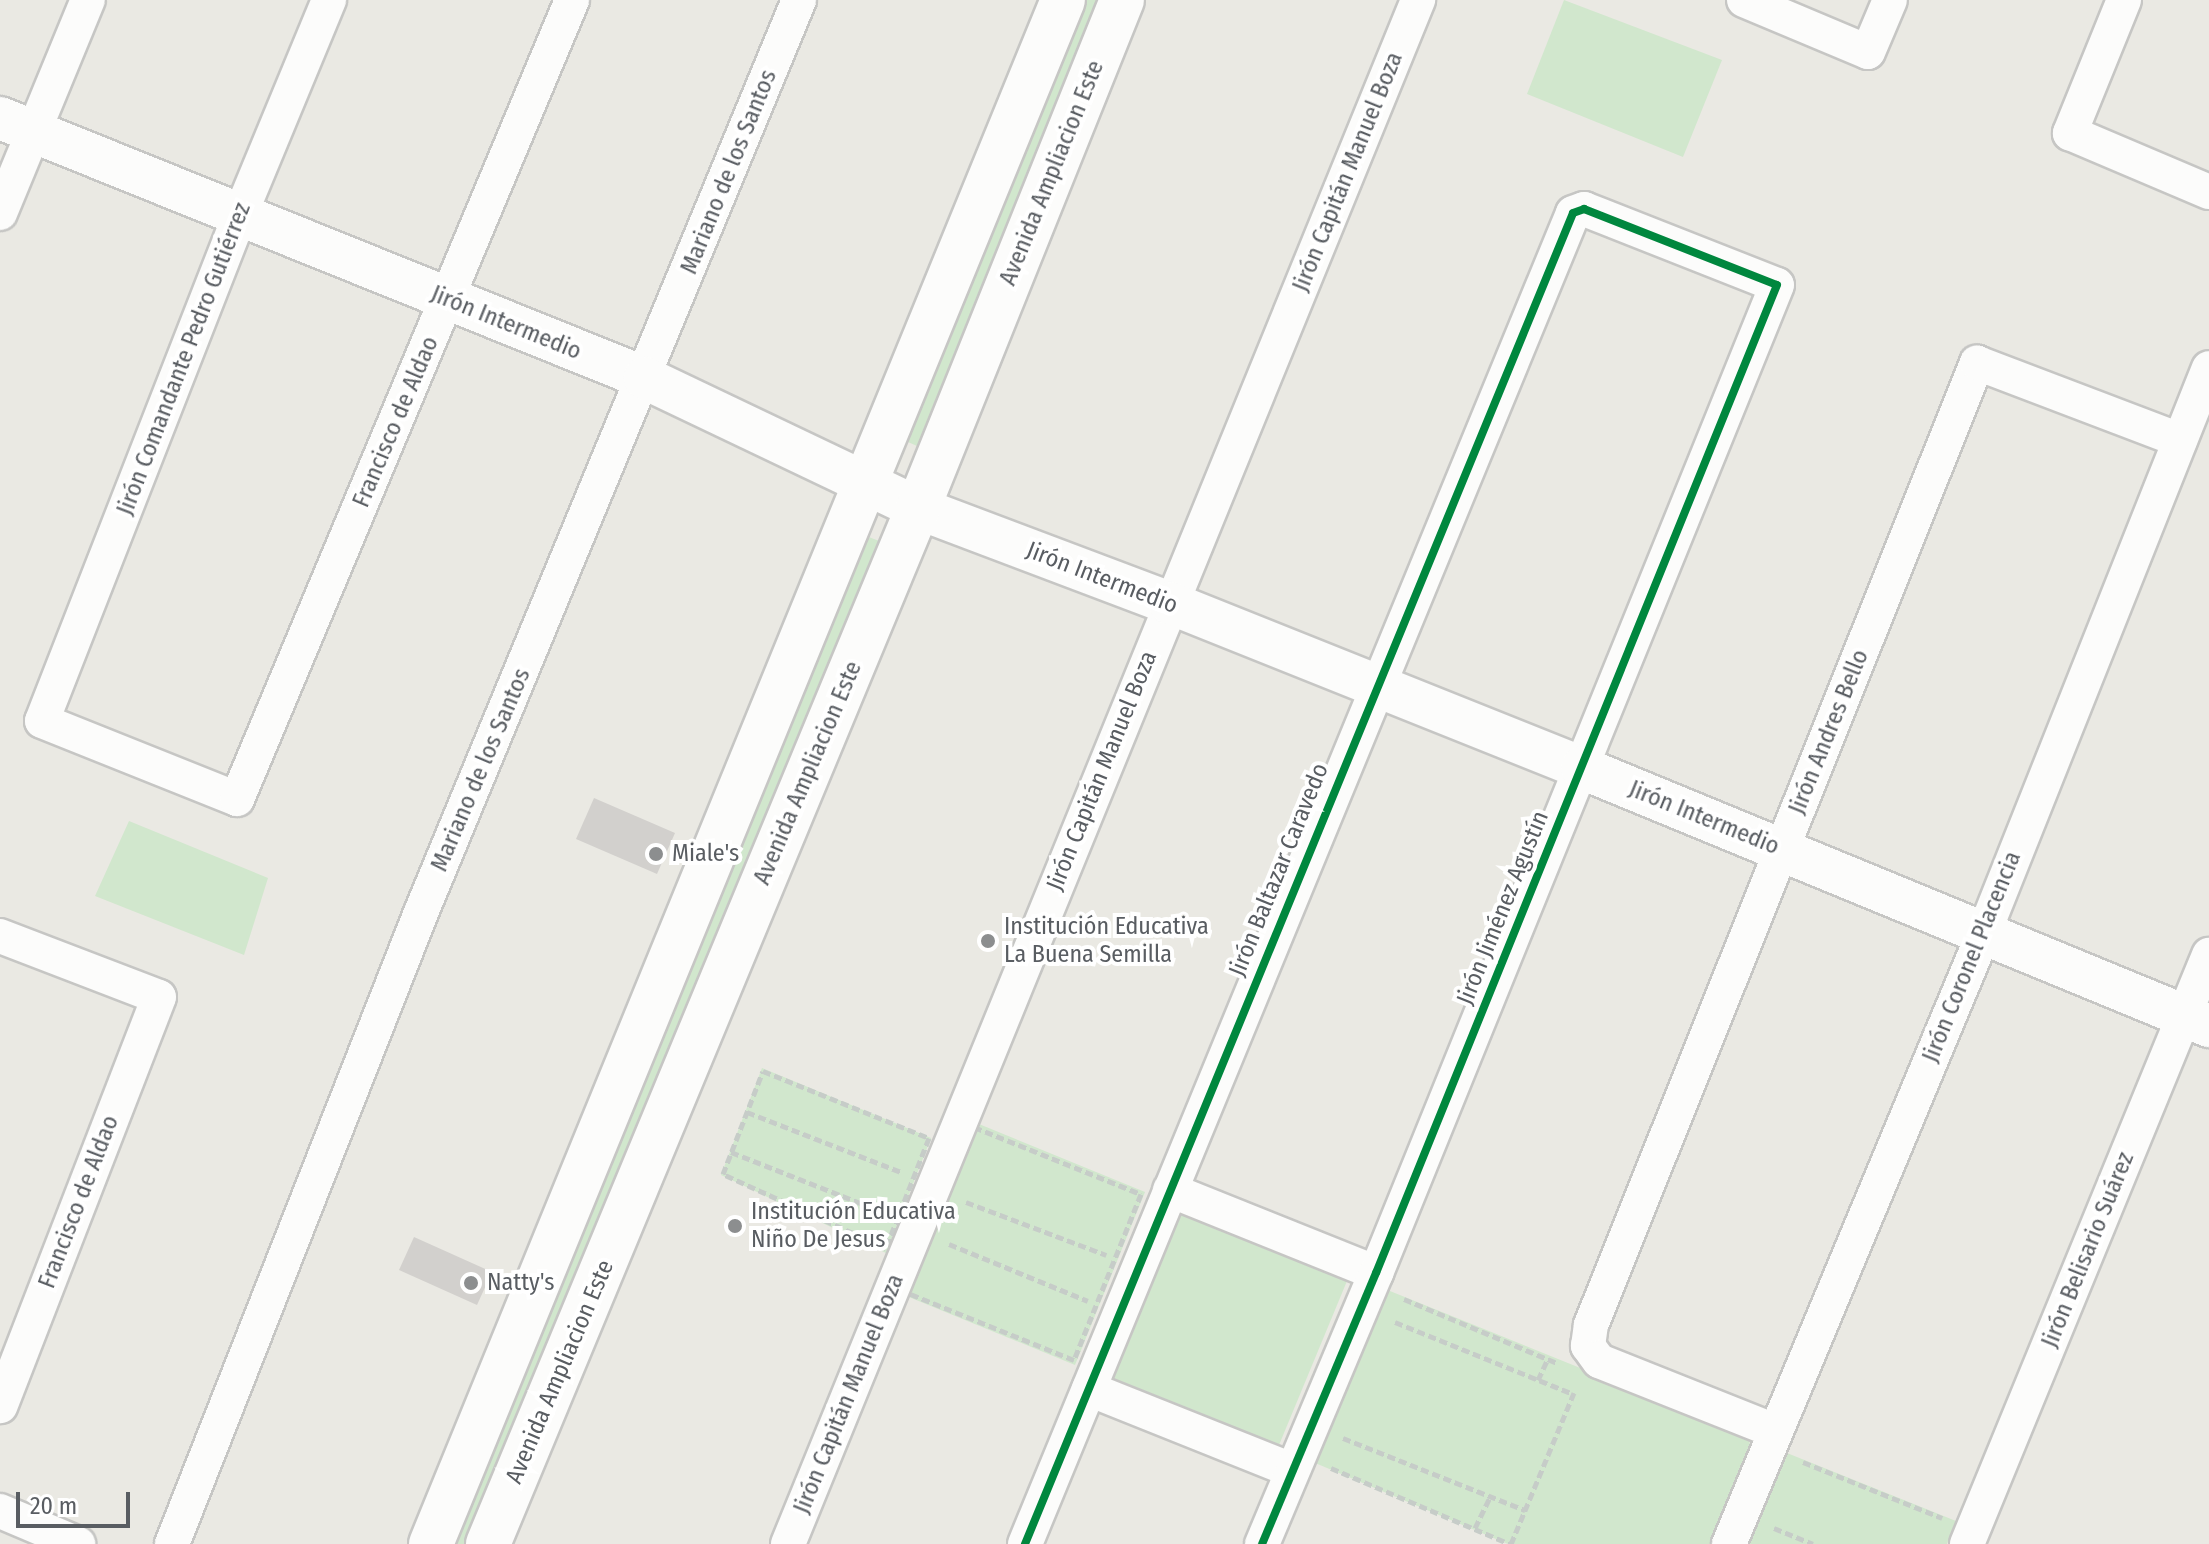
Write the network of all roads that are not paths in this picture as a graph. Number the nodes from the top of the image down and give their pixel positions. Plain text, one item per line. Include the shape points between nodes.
1 (88, 0) edge
2 (329, 0) edge
3 (572, 0) edge
4 (799, 0) edge
5 (1063, 0) edge
6 (1122, 0) edge
7 (1418, 0) edge
8 (1744, 0) edge
9 (1890, 0) edge
10 (2124, 0) edge
11 (16, 125) edge
12 (2209, 192) edge
13 (0, 213) edge
14 (1573, 213) joint
15 (240, 215) junction
16 (447, 300) junction
17 (2209, 368) edge
18 (645, 378) junction
19 (2180, 440) junction
20 (866, 486) junction
21 (918, 508) junction
22 (1170, 603) junction
23 (1375, 687) junction
24 (1582, 768) junction
25 (237, 799) joint
26 (1782, 849) junction
27 (1983, 935) junction
28 (0, 936) edge
29 (2209, 955) edge
30 (2196, 1020) edge
31 (1155, 1192) junction
32 (1376, 1273) junction
33 (1082, 1375) junction
34 (0, 1406) edge
35 (1775, 1431) junction
36 (1308, 1468) junction
37 (0, 1511) edge
38 (1959, 1533) edge
39 (78, 1544) edge
40 (172, 1544) edge
41 (431, 1544) edge
42 (488, 1544) edge
43 (788, 1544) edge
44 (1025, 1544) edge
45 (1262, 1544) edge
46 (1729, 1544) edge

1 - 11 street
2 - 15 street, Jirón Comandante Pedro Gutiérrez
3 - 16 street, Francisco de Aldao
4 - 18 street, Mariano de los Santos
5 - 20 main road
6 - 21 main road, Avenida Ampliacion Este
7 - 22 street, Jirón Capitán Manuel Boza
8 - 9 street via 1868,52
10 - 12 street via 2070,133
11 - 13 street
11 - 15 street, Jirón Intermedio
14 - 23 street, Jirón Baltazar Caravedo
14 - 24 street, Jirón Jiménez Agustín via 1584,209 1777,285
15 - 16 street, Jirón Intermedio
15 - 25 street, Jirón Comandante Pedro Gutiérrez via 42,721
16 - 18 street, Jirón Intermedio
16 - 25 street, Francisco de Aldao
17 - 19 street, Jirón Coronel Placencia
18 - 20 street, Jirón Intermedio
18 - 40 street, Mariano de los Santos via 420,915
19 - 26 street, Jirón Andres Bello via 1977,363
19 - 27 street, Jirón Coronel Placencia
20 - 21 street, Jirón Intermedio
20 - 41 main road
21 - 22 street, Jirón Intermedio
21 - 42 main road, Avenida Ampliacion Este
22 - 23 street, Jirón Intermedio
22 - 43 street, Jirón Capitán Manuel Boza
23 - 24 street, Jirón Intermedio
23 - 31 street, Jirón Baltazar Caravedo
24 - 26 street, Jirón Intermedio
24 - 32 street, Jirón Jiménez Agustín
26 - 27 street, Jirón Intermedio
26 - 35 street, Jirón Andres Bello via 1591,1325 1588,1346 1599,1361
27 - 30 street, Jirón Intermedio
27 - 35 street, Jirón Coronel Placencia
28 - 34 street, Francisco de Aldao via 159,997
29 - 30 street, Jirón Belisario Suárez
30 - 38 street, Jirón Belisario Suárez
31 - 32 street
31 - 33 street, Jirón Baltazar Caravedo
32 - 36 street, Jirón Jiménez Agustín
33 - 36 street
33 - 44 street, Jirón Baltazar Caravedo
35 - 46 street, Jirón Coronel Placencia
36 - 45 street, Jirón Jiménez Agustín
37 - 39 street

